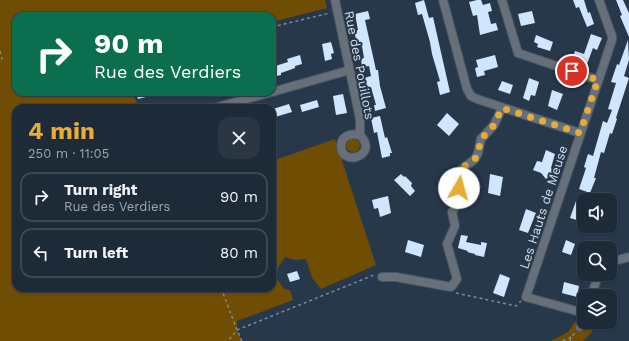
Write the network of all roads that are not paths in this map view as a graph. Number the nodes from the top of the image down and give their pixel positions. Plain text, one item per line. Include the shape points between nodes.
1 (335, 0) edge
2 (443, 0) edge
3 (502, 0) edge
4 (599, 0) edge
5 (350, 70) junction
6 (598, 80) junction
7 (276, 91) edge
8 (258, 96) edge
9 (228, 104) edge
10 (502, 108) junction
11 (580, 133) junction
12 (360, 135) dead end
13 (629, 257) edge
14 (617, 260) edge
15 (382, 277) road end
16 (577, 313) edge

1 - 5 street, Rue des Pouillots
2 - 10 street via 467,89 471,96
3 - 6 street via 518,53
4 - 6 street, Les Hauts de Meuse via 612,40
5 - 7 street
5 - 12 street, Rue des Pouillots via 360,119
6 - 11 street, Les Hauts de Meuse
8 - 9 street
10 - 11 street
10 - 15 street via 494,125 481,139 475,159 458,174 461,198 452,212 455,226 447,244 457,279 451,287 396,277
11 - 16 street, Les Hauts de Meuse via 526,297
13 - 14 street

